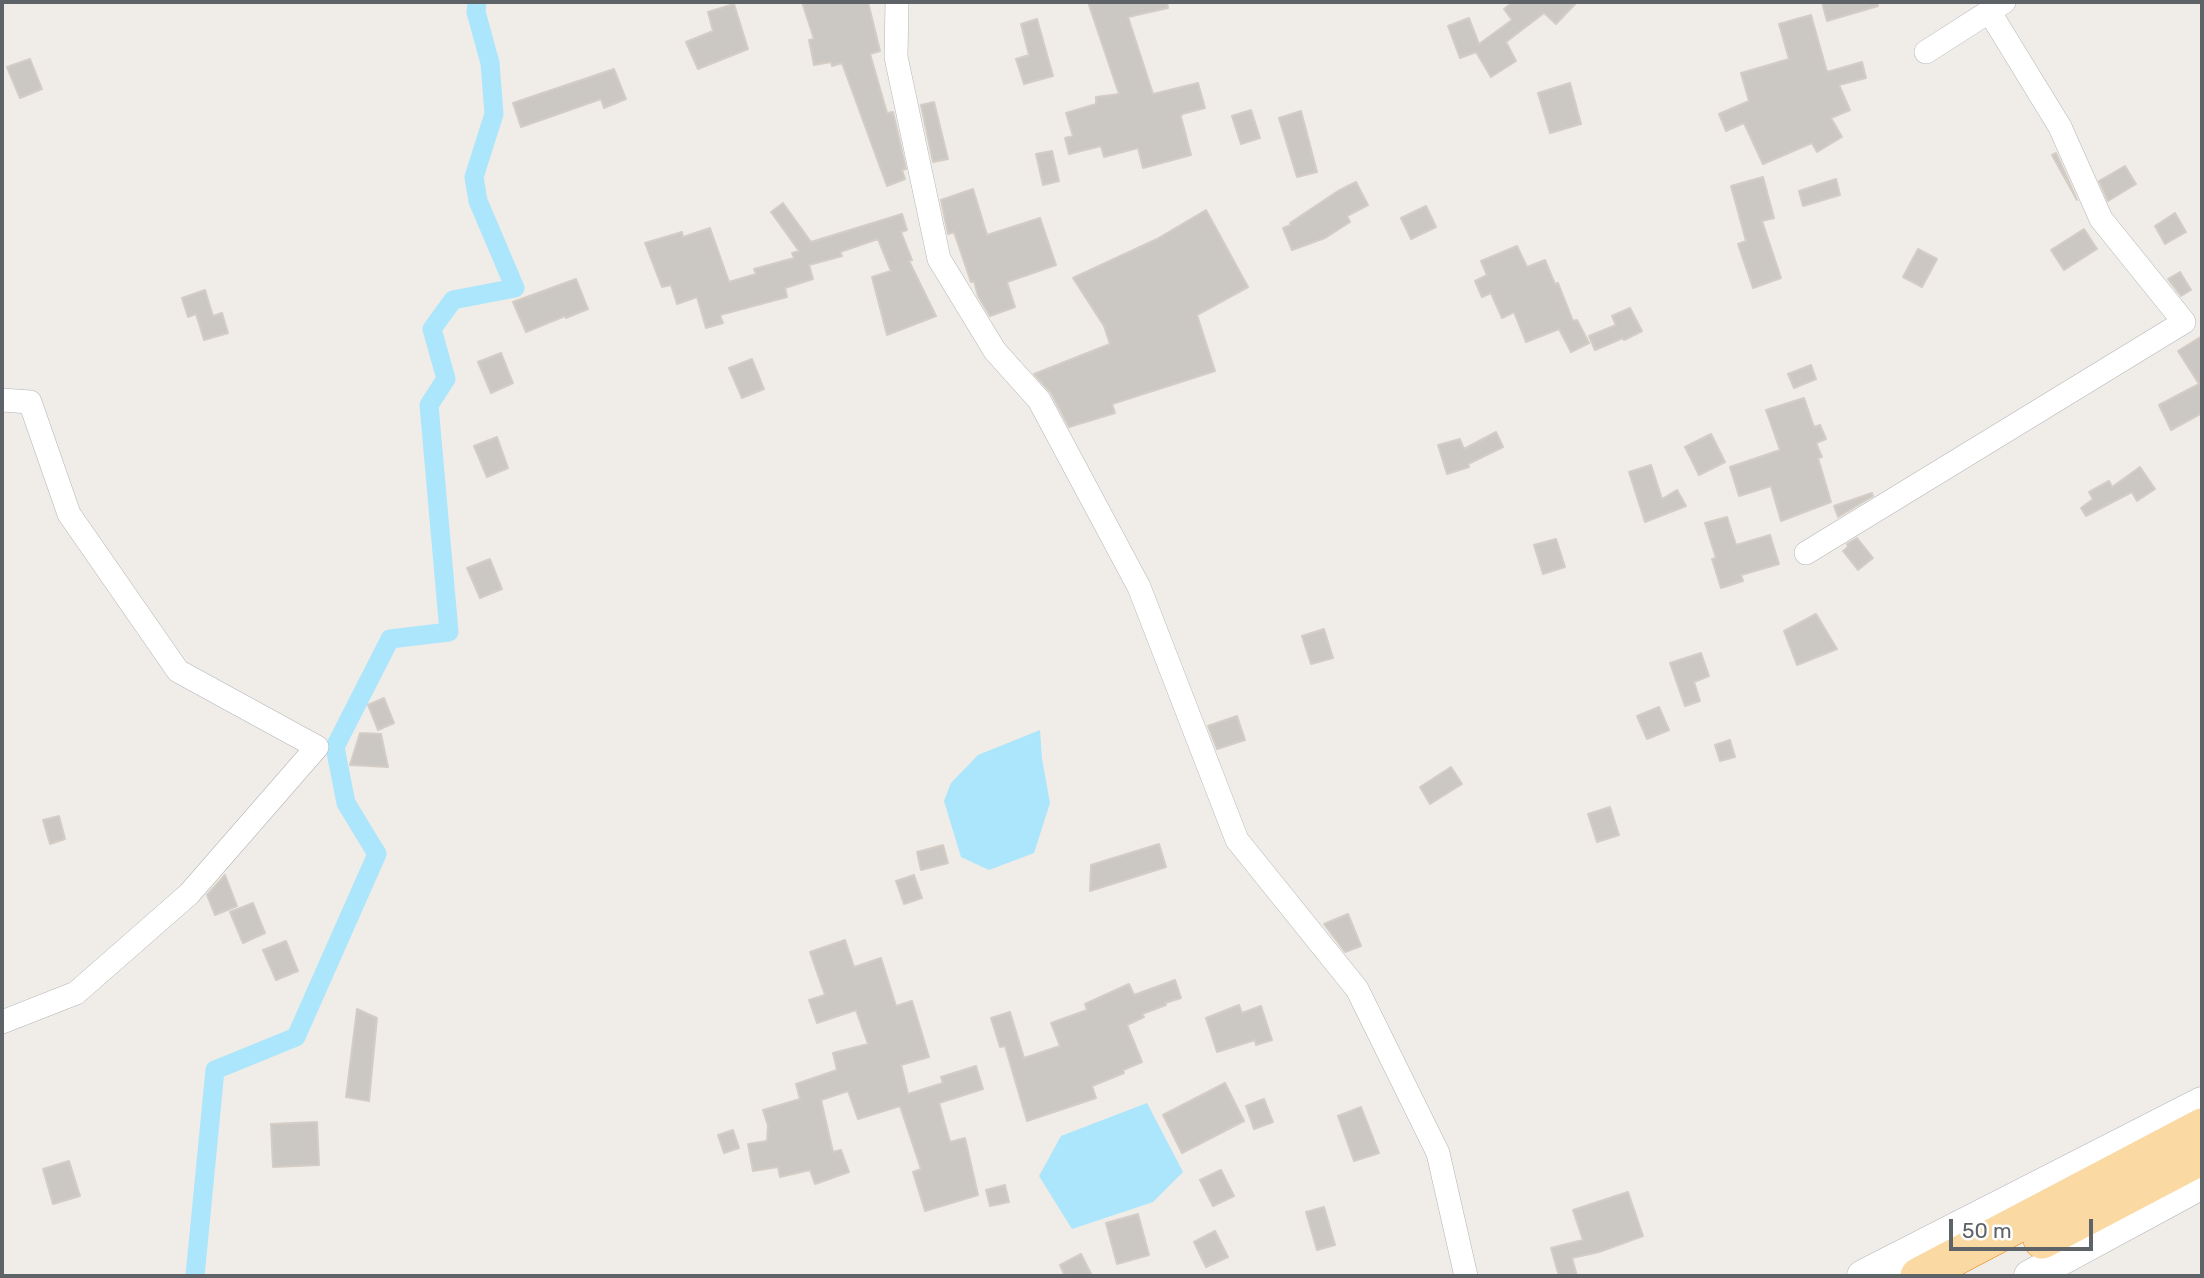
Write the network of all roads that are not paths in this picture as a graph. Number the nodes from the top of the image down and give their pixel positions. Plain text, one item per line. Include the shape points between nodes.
1 (897, 2) edge
2 (1997, 6) edge
3 (1926, 52) dead end
4 (2, 400) edge
5 (1806, 553) dead end
6 (2, 1022) edge
7 (2202, 1103) edge
8 (2202, 1127) edge
9 (2202, 1156) edge
10 (2202, 1183) edge
11 (1466, 1276) edge
12 (1863, 1276) edge
13 (1919, 1276) edge
14 (1973, 1276) edge
15 (2030, 1276) edge

1 - 11 street via 896,57 939,259 995,351 1039,400 1139,587 1237,840 1357,989 1438,1153
2 - 3 street
2 - 5 street via 2060,127 2101,219 2184,321
4 - 6 street via 30,402 69,514 178,671 317,747 189,894 76,993
7 - 12 main road
8 - 13 highway
9 - 14 highway
10 - 15 main road

